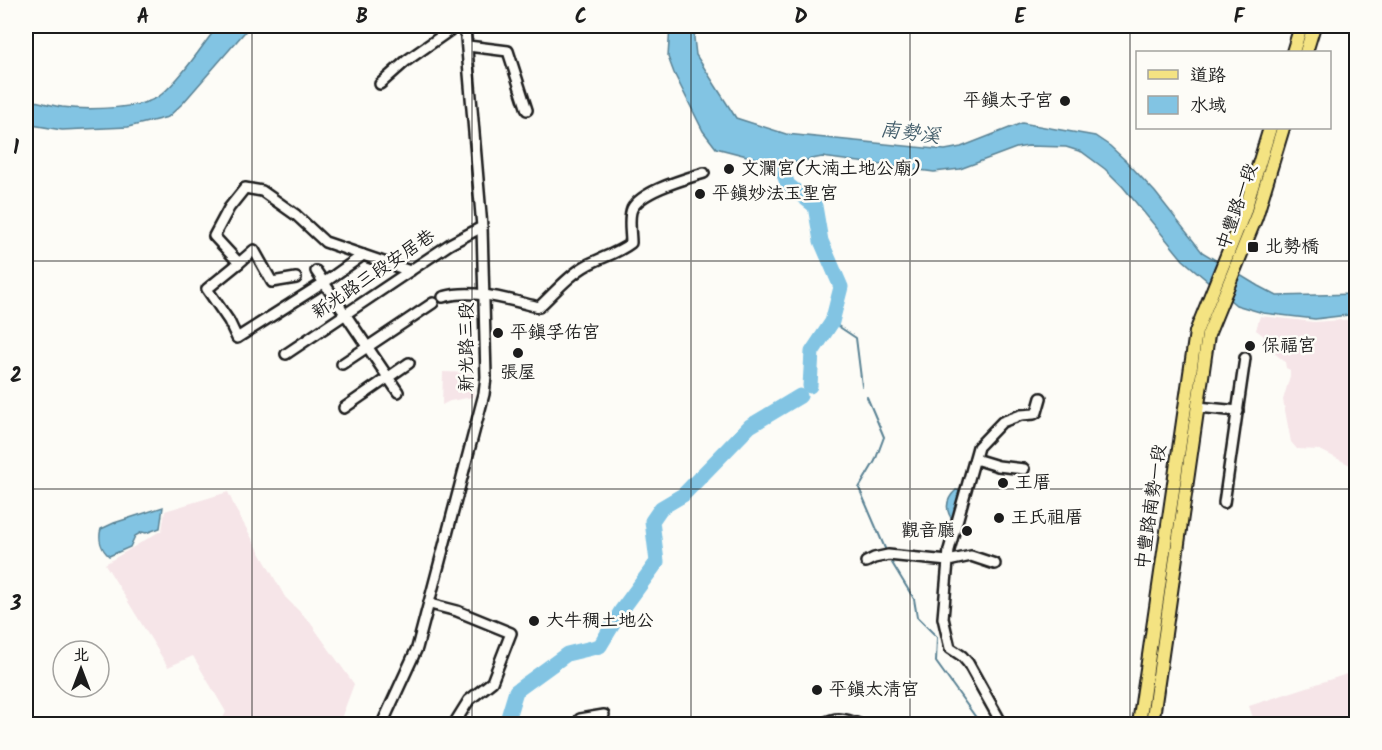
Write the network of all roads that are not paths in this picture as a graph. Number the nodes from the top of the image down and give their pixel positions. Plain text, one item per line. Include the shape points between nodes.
1 (456, 26) edge
2 (465, 26) edge
3 (1301, 26) edge
4 (1314, 26) edge
5 (468, 46) junction
6 (1293, 51) edge
7 (1306, 51) edge
8 (380, 84) dead end
9 (527, 110) dead end
10 (1270, 129) edge
11 (1283, 129) edge
12 (704, 173) dead end
13 (482, 227) junction
14 (363, 255) junction
15 (1231, 262) junction
16 (239, 263) junction
17 (316, 271) dead end
18 (410, 271) junction
19 (296, 278) dead end
20 (325, 282) junction
21 (484, 295) junction
22 (443, 297) dead end
23 (1216, 300) junction
24 (432, 303) dead end
25 (347, 314) junction
26 (368, 346) junction
27 (286, 354) dead end
28 (1245, 358) dead end
29 (409, 363) dead end
30 (342, 364) dead end
31 (389, 378) junction
32 (398, 392) dead end
33 (1041, 398) dead end
34 (1185, 406) junction
35 (1198, 407) junction
36 (344, 408) dead end
37 (1238, 411) junction
38 (975, 459) junction
39 (1024, 469) dead end
40 (1224, 503) dead end
41 (948, 561) junction
42 (866, 562) dead end
43 (995, 564) dead end
44 (430, 604) junction
45 (604, 716) dead end
46 (382, 724) edge
47 (454, 724) edge
48 (581, 724) edge
49 (823, 724) edge
50 (859, 724) edge
51 (1002, 724) edge
52 (1139, 724) edge
53 (1152, 724) edge

1 - 8 street
2 - 5 street, 新光路三段
3 - 6 main road
4 - 7 main road
5 - 9 street via 508,51
5 - 13 street, 新光路三段
10 - 15 main road, 中豐路一段
11 - 15 main road, 中豐路一段 via 1256,217
12 - 21 street via 655,190 633,208 631,243 577,272 539,307
13 - 18 street, 新光路三段安居巷
13 - 21 street, 新光路三段
14 - 16 street via 325,242 296,215 261,191 245,188 214,236
14 - 18 street
14 - 20 street
15 - 23 main road
16 - 19 street via 254,250 272,282
16 - 20 street via 207,289 237,338
17 - 20 street
18 - 25 street, 新光路三段安居巷
20 - 25 street
21 - 22 street
21 - 44 street, 新光路三段 via 484,394
23 - 34 main road, 中豐路南勢一段 via 1196,332
23 - 35 main road, 中豐路南勢一段
24 - 26 street
25 - 26 street
25 - 27 street, 新光路三段安居巷
26 - 30 street
26 - 31 street
28 - 37 street
29 - 31 street
31 - 32 street
31 - 36 street
33 - 38 street via 1034,414 1002,422 978,447
34 - 35 main road
34 - 52 main road, 中豐路南勢一段
35 - 37 street
35 - 53 main road, 中豐路南勢一段
37 - 40 street
38 - 39 street
38 - 41 street
41 - 42 street via 884,556
41 - 43 street via 971,556
41 - 51 street via 943,618 951,648 968,663
44 - 46 street, 新光路三段 via 417,648
44 - 47 street via 511,633 492,682 469,700
45 - 48 street via 580,719
49 - 50 street via 831,719

